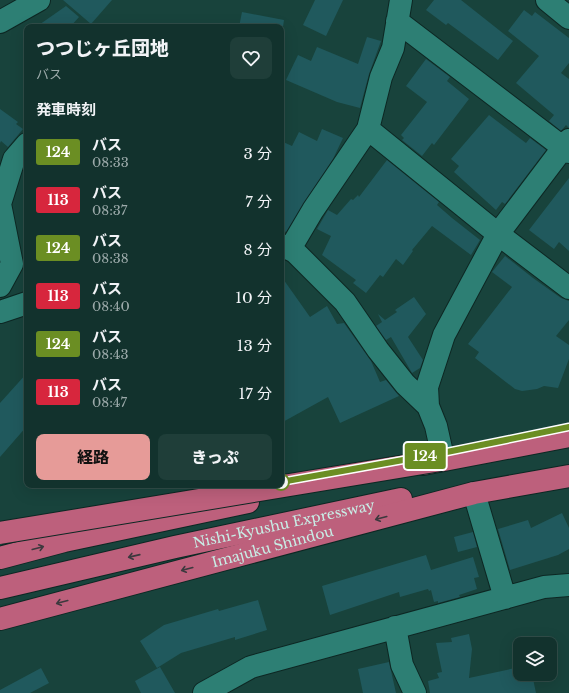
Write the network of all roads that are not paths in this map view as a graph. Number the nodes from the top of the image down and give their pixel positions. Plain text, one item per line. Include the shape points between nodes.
1 (39, 0) edge
2 (401, 0) edge
3 (547, 0) edge
4 (569, 18) edge
5 (397, 21) junction
6 (0, 22) edge
7 (368, 129) junction
8 (567, 146) edge
9 (24, 147) edge
10 (498, 234) junction
11 (286, 247) edge
12 (0, 286) edge
13 (569, 288) edge
14 (24, 304) edge
15 (0, 312) edge
16 (428, 406) junction
17 (569, 427) edge
18 (569, 436) edge
19 (442, 456) junction
20 (569, 465) edge
21 (569, 476) edge
22 (284, 482) edge
23 (284, 484) edge
24 (244, 488) edge
25 (258, 488) edge
26 (474, 494) junction
27 (0, 533) edge
28 (0, 542) edge
29 (0, 558) edge
30 (569, 585) edge
31 (0, 588) edge
32 (505, 598) junction
33 (0, 619) edge
34 (395, 627) junction
35 (204, 693) edge
36 (415, 693) edge

1 - 6 street
2 - 5 street
3 - 4 street
5 - 7 street via 393,48 381,77
5 - 8 street
7 - 10 street
7 - 11 street
8 - 10 street
9 - 12 street via 14,159 0,204 12,264
10 - 13 street
10 - 16 street via 444,335 427,387
11 - 16 street via 295,252 345,302 405,384
14 - 15 street
16 - 19 street via 436,426
17 - 19 highway
18 - 19 highway, Nishi-Kyushu Expressway
19 - 22 highway
19 - 23 highway, bridge
29 -> 19 highway, Nishi-Kyushu Expressway, bridge via 64,541
20 -> 31 highway, Nishi-Kyushu Expressway via 309,517
21 - 26 highway, Imajuku Shindou
24 - 28 highway via 144,506
25 - 27 highway, bridge
26 - 32 street
26 -> 33 highway, Imajuku Shindou
30 - 32 street via 544,587
32 - 34 street
34 - 35 street via 251,668
34 - 36 street via 402,665

